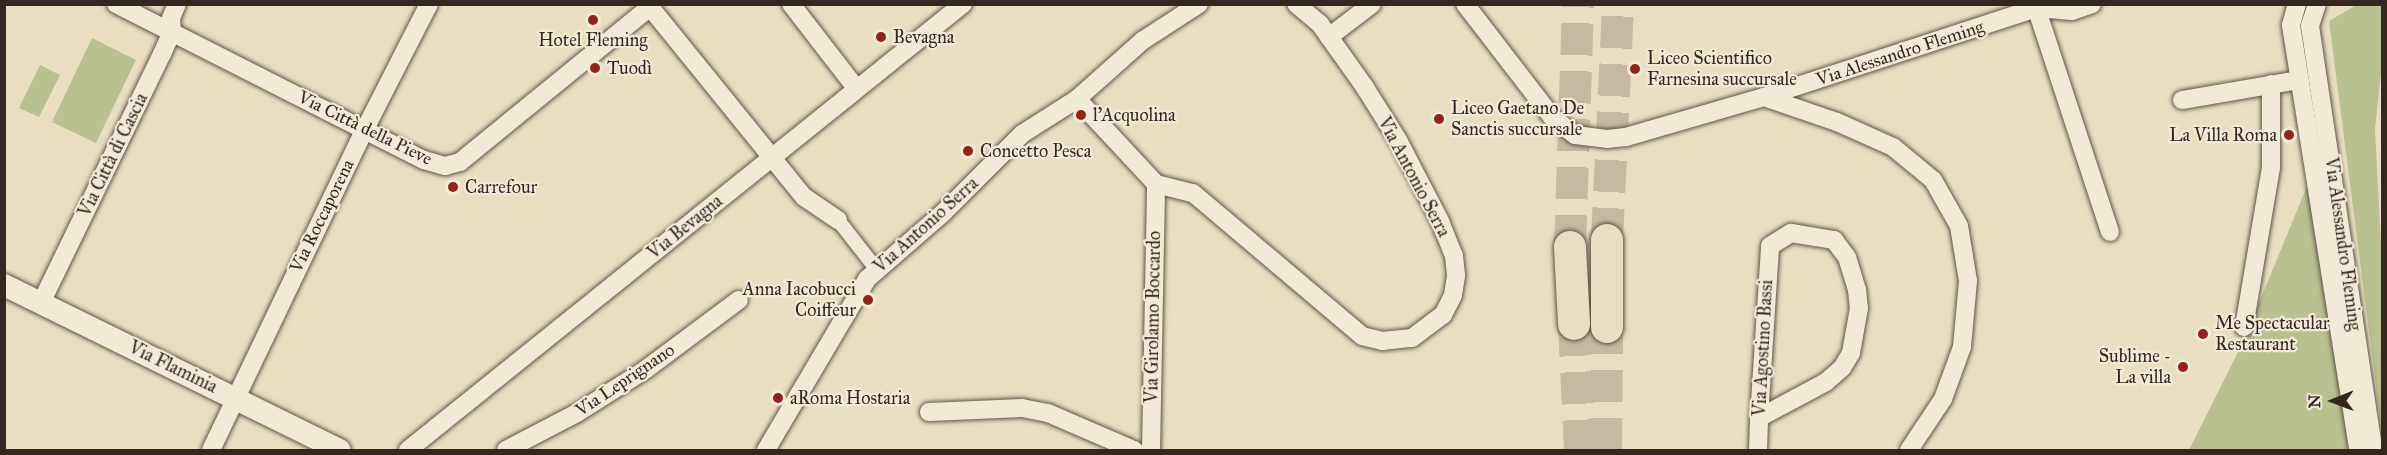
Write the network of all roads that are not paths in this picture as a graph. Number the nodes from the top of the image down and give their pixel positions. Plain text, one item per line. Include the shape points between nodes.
1 (116, 4) edge
2 (177, 4) edge
3 (429, 4) edge
4 (791, 4) edge
5 (963, 4) edge
6 (1199, 4) edge
7 (1296, 4) edge
8 (1372, 4) edge
9 (1465, 4) edge
10 (2092, 4) edge
11 (2297, 4) edge
12 (2317, 4) edge
13 (651, 6) edge
14 (2038, 6) edge
15 (172, 32) junction
16 (1329, 37) junction
17 (2299, 80) junction
18 (2271, 84) junction
19 (856, 88) junction
20 (1764, 97) junction
21 (1077, 99) junction
22 (2182, 100) dead end
23 (365, 129) junction
24 (771, 158) junction
25 (1156, 184) junction
26 (838, 220) joint
27 (2110, 232) dead end
28 (1607, 240) tunnel mouth
29 (1570, 247) tunnel mouth
30 (877, 270) junction
31 (4, 285) edge
32 (739, 300) dead end
33 (41, 303) junction
34 (1574, 324) tunnel mouth
35 (1606, 327) tunnel mouth
36 (2244, 327) dead end
37 (235, 398) junction
38 (929, 412) dead end
39 (1759, 418) junction
40 (211, 450) edge
41 (340, 450) edge
42 (408, 450) edge
43 (506, 450) edge
44 (766, 450) edge
45 (1134, 450) edge
46 (1151, 450) edge
47 (1758, 450) edge
48 (1909, 450) edge
49 (2358, 450) edge
50 (2373, 450) edge

1 - 15 street, Via Città della Pieve
2 - 15 street, Via Città di Cascia
3 - 23 street, Via Roccaporena
4 - 19 street
5 - 19 street, Via Bevagna
6 - 21 street, Via Antonio Serra via 1142,41
7 - 16 street, Via Antonio Serra
8 - 16 street
9 - 20 street, Via Alessandro Fleming via 1552,117 1569,132 1626,138
10 - 14 street, Via Alessandro Fleming via 2072,11
11 - 17 street, Via Alessandro Fleming via 2291,25
12 - 50 street, Via Alessandro Fleming via 2310,26
13 - 23 street, Via Città della Pieve via 460,162 432,163
13 - 24 street
14 - 20 street, Via Alessandro Fleming
14 - 27 street
15 - 23 street, Via Città della Pieve
15 - 33 street, Via Città di Cascia
16 - 25 street, Via Antonio Serra via 1398,140 1454,256 1453,295 1436,324 1402,340 1362,336 1193,193
17 - 18 street
17 - 49 street, Via Alessandro Fleming
18 - 22 street
18 - 36 street via 2271,168
19 - 24 street, Via Bevagna
20 - 48 street via 1837,122 1893,147 1933,180 1959,226 1968,281 1964,339 1944,399
21 - 25 street
21 - 30 street, Via Antonio Serra via 1022,134 943,213
23 - 37 street, Via Roccaporena
24 - 26 street via 804,197
24 - 42 street, Via Bevagna
25 - 46 street, Via Girolamo Boccardo
26 - 30 street
28 - 35 highway
29 - 34 highway
30 - 44 street, Via Antonio Serra via 861,289
31 - 33 street, Via Flaminia
32 - 43 street, Via Leprignano via 635,376 577,413
33 - 37 street, Via Flaminia
37 - 40 street, Via Roccaporena
37 - 41 street, Via Flaminia
38 - 45 street via 1022,408 1039,411
39 - 39 street, Via Agostino Bassi via 1770,246 1791,233 1834,240 1842,246 1851,267 1859,308 1851,353 1836,375
39 - 47 street, Via Agostino Bassi

